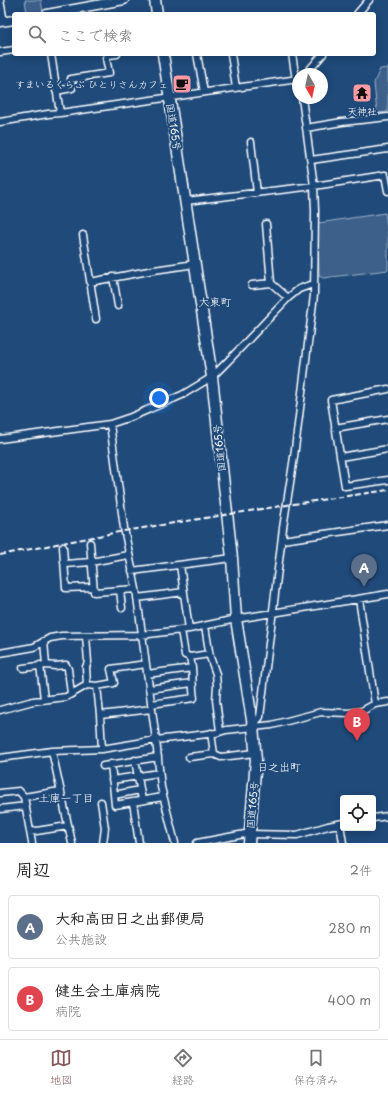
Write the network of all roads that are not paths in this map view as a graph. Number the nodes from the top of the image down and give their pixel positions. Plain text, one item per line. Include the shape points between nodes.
1 (0, 0) edge
2 (124, 0) edge
3 (155, 0) edge
4 (369, 0) edge
5 (58, 12) edge
6 (157, 12) edge
7 (359, 12) edge
8 (12, 20) edge
9 (2, 22) edge
10 (12, 50) edge
11 (0, 52) edge
12 (51, 56) edge
13 (108, 56) edge
14 (163, 56) edge
15 (197, 56) edge
16 (231, 56) edge
17 (292, 56) edge
18 (321, 56) edge
19 (295, 68) edge
20 (311, 68) edge
21 (292, 81) edge
22 (236, 88) junction
23 (56, 91) junction
24 (204, 92) junction
25 (170, 97) junction
26 (303, 104) edge
27 (60, 113) junction
28 (388, 116) edge
29 (0, 122) edge
30 (306, 128) junction
31 (251, 142) dead end
32 (388, 149) edge
33 (310, 160) junction
34 (387, 175) edge
35 (314, 186) junction
36 (388, 191) edge
37 (257, 193) junction
38 (186, 201) junction
39 (266, 224) dead end
40 (83, 235) dead end
41 (196, 264) junction
42 (113, 278) junction
43 (90, 282) junction
44 (270, 283) junction
45 (313, 284) junction
46 (252, 285) dead end
47 (288, 298) junction
48 (118, 306) dead end
49 (96, 319) dead end
50 (212, 377) junction
51 (388, 389) edge
52 (388, 419) edge
53 (110, 424) junction
54 (335, 428) junction
55 (0, 439) edge
56 (388, 449) edge
57 (340, 457) junction
58 (388, 480) edge
59 (388, 525) edge
60 (282, 540) junction
61 (90, 543) dead end
62 (63, 547) dead end
63 (128, 555) junction
64 (232, 558) junction
65 (91, 562) junction
66 (65, 564) junction
67 (180, 565) junction
68 (132, 571) junction
69 (93, 587) junction
70 (136, 589) junction
71 (120, 590) junction
72 (184, 592) junction
73 (388, 594) edge
74 (137, 598) junction
75 (359, 599) junction
76 (122, 608) dead end
77 (273, 613) junction
78 (236, 619) junction
79 (205, 626) junction
80 (189, 629) junction
81 (181, 630) junction
82 (142, 635) junction
83 (86, 636) junction
84 (44, 641) junction
85 (0, 653) edge
86 (209, 654) junction
87 (190, 657) junction
88 (146, 664) junction
89 (43, 665) junction
90 (23, 668) dead end
91 (192, 668) junction
92 (147, 674) junction
93 (192, 683) junction
94 (87, 685) junction
95 (97, 686) junction
96 (149, 689) junction
97 (71, 694) junction
98 (44, 699) junction
99 (388, 702) edge
100 (375, 704) junction
101 (152, 706) junction
102 (0, 710) edge
103 (100, 715) junction
104 (253, 726) junction
105 (220, 732) junction
106 (211, 733) junction
107 (156, 740) junction
108 (102, 749) junction
109 (52, 751) junction
110 (256, 753) junction
111 (214, 754) junction
112 (158, 757) junction
113 (188, 757) dead end
114 (0, 758) edge
115 (135, 760) junction
116 (111, 764) junction
117 (103, 766) dead end
118 (159, 773) junction
119 (137, 776) junction
120 (112, 780) junction
121 (140, 790) junction
122 (60, 791) junction
123 (0, 793) edge
124 (114, 794) junction
125 (24, 797) junction
126 (163, 797) junction
127 (142, 800) junction
128 (101, 802) dead end
129 (133, 802) junction
130 (26, 806) junction
131 (0, 809) edge
132 (388, 816) edge
133 (376, 818) edge
134 (340, 823) edge
135 (68, 826) junction
136 (342, 831) edge
137 (30, 832) junction
138 (250, 838) edge
139 (32, 843) edge
140 (72, 843) edge
141 (103, 843) edge
142 (139, 843) edge
143 (175, 843) edge
144 (197, 843) edge
145 (343, 843) edge

1 - 9 street
2 - 5 main road
3 - 6 highway
4 - 7 street
8 - 9 main road
10 - 11 street
12 - 23 street
13 - 23 street via 106,58 109,73 71,79 72,88
14 - 25 highway, 国道165号
15 - 24 street
16 - 22 street
17 - 19 street
18 - 20 street
21 - 22 street
22 - 24 street
23 - 27 street
24 - 25 street
25 - 27 street
25 - 38 highway, 国道165号
26 - 30 street
27 - 29 street
28 - 30 street
30 - 33 street
31 - 37 street
32 - 33 street
33 - 35 street
34 - 35 street
34 - 36 street
35 - 37 street
35 - 45 street
37 - 38 street
38 - 41 highway, 国道165号
39 - 44 street
40 - 43 street
41 - 42 street
41 - 50 highway, 国道165号
42 - 43 street
42 - 48 street
43 - 49 street
44 - 46 street
44 - 47 street
45 - 47 street via 299,289
45 - 60 street via 313,302
47 - 50 street
50 - 53 street via 182,395
50 - 64 highway, 国道165号
51 - 54 street via 331,400
52 - 54 street
53 - 55 street
53 - 63 street
54 - 57 street
56 - 57 street
57 - 58 street via 345,486
59 - 60 street
60 - 77 street
61 - 65 street
62 - 66 street
63 - 65 street
63 - 68 street
64 - 67 street
64 - 78 highway, 国道165号
65 - 66 street
65 - 69 street
66 - 69 street via 66,588
67 - 68 street
67 - 72 street
68 - 70 street
69 - 71 street via 94,592
70 - 71 street
70 - 74 street
71 - 76 street
72 - 74 street
72 - 80 street
73 - 75 street
74 - 82 street
75 - 77 street
75 - 100 street
77 - 78 street
77 - 104 street via 260,717
78 - 79 street
78 - 104 highway, 国道165号
79 - 80 street
79 - 86 street
80 - 81 street
81 - 82 street
81 - 87 street via 185,655
82 - 83 street
82 - 88 street
83 - 84 street via 62,636
83 - 94 street
84 - 85 street via 34,647
84 - 89 street
86 - 87 street
86 - 105 street via 216,674
87 - 91 street
88 - 92 street
88 - 95 street via 112,669 114,683
89 - 90 street
89 - 97 street via 66,665
89 - 98 street
91 - 92 street
91 - 93 street
92 - 96 street
93 - 96 street
93 - 101 street via 194,698
94 - 95 street
94 - 97 street
95 - 103 street
96 - 101 street
97 - 98 street via 66,697
98 - 102 street
99 - 100 street
100 - 104 street via 362,711 321,712 272,725
101 - 103 street
101 - 107 street
103 - 108 street
104 - 105 street
104 - 110 highway, 国道165号
105 - 106 street
106 - 107 street
106 - 111 street
107 - 108 street
107 - 112 street
108 - 109 street
109 - 114 street
109 - 122 street
110 - 111 street via 221,757
110 - 138 highway, 国道165号
111 - 113 street
112 - 115 street
112 - 118 street
115 - 116 street
115 - 119 street
116 - 117 street
116 - 120 street
118 - 119 street
118 - 126 street
119 - 120 street
119 - 121 street
120 - 124 street
121 - 124 street
121 - 127 street
122 - 125 street
122 - 135 street
123 - 125 street via 19,791
124 - 129 street via 115,804
125 - 130 street
126 - 127 street
126 - 143 street
127 - 129 street
128 - 141 street via 105,828
129 - 142 street
130 - 131 street
130 - 137 street
132 - 133 street
134 - 138 street via 297,835
135 - 137 street
135 - 140 street
136 - 145 street
137 - 139 street
138 - 144 street

